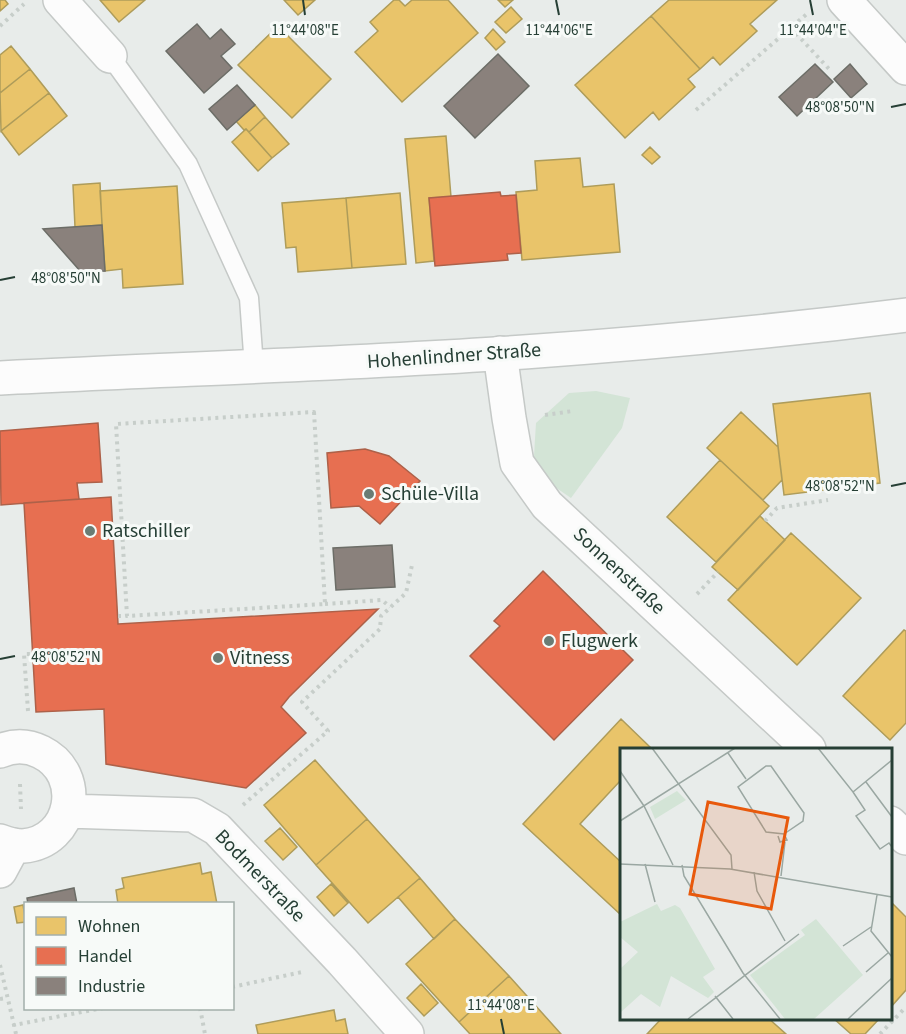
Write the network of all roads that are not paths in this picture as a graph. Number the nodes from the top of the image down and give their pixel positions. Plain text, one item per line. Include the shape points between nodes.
1 (60, 0) edge
2 (830, 4) edge
3 (110, 56) joint
4 (906, 68) edge
5 (906, 315) edge
6 (500, 353) junction
7 (254, 367) junction
8 (0, 378) edge
9 (807, 748) edge
10 (18, 749) edge
11 (67, 811) junction
12 (891, 825) edge
13 (906, 838) edge
14 (10, 851) edge
15 (407, 1034) edge

1 - 3 street
2 - 4 street
3 - 7 lane via 193,174 249,298
5 - 6 street, Hohenlindner Straße
6 - 7 street, Hohenlindner Straße
6 - 9 street, Sonnenstraße via 518,463 547,504
7 - 8 street, Hohenlindner Straße
10 - 11 street via 50,756 60,767 70,796
11 - 14 street via 51,835
11 - 15 street, Bodmerstraße via 193,815 217,829
12 - 13 street

